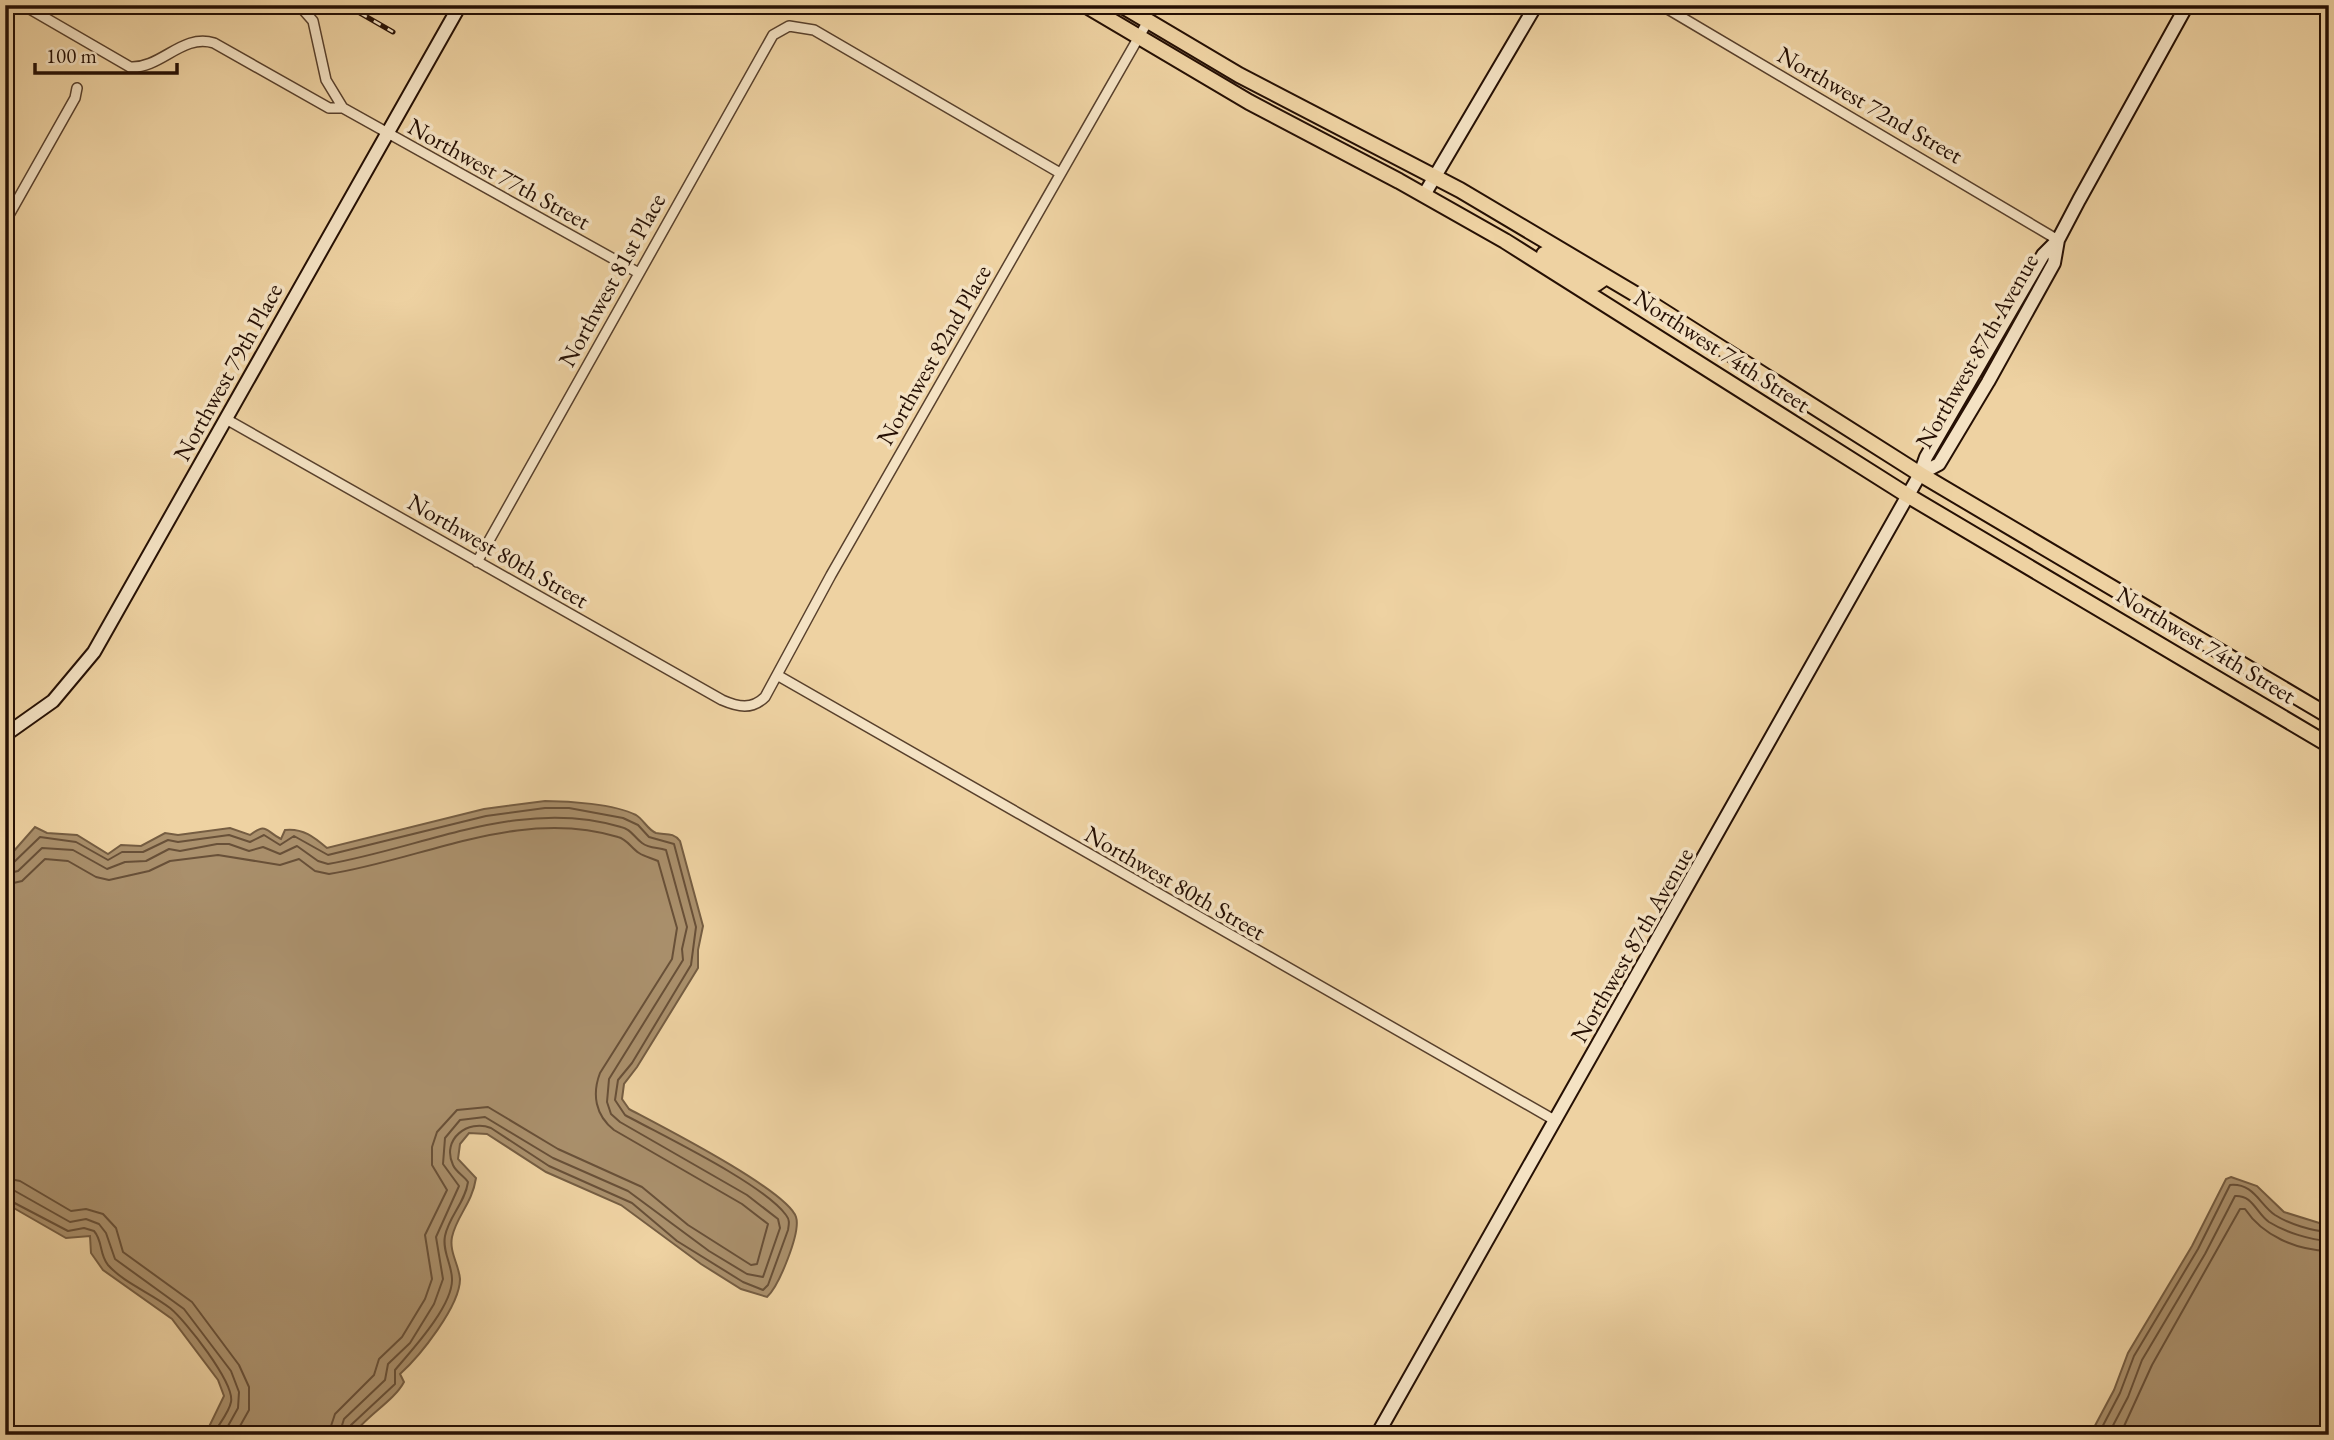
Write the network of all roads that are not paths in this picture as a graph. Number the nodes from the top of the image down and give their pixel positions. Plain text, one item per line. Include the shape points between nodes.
1 (23, 5) edge
2 (299, 5) edge
3 (460, 5) edge
4 (1085, 5) edge
5 (1121, 5) edge
6 (1536, 5) edge
7 (1661, 5) edge
8 (2187, 5) edge
9 (1148, 21) junction
10 (1138, 37) junction
11 (77, 88) dead end
12 (343, 108) junction
13 (387, 134) junction
14 (1060, 173) junction
15 (1435, 177) junction
16 (1424, 195) junction
17 (5, 222) edge
18 (2059, 240) junction
19 (1505, 241) junction
20 (637, 272) junction
21 (1606, 277) junction
22 (226, 419) junction
23 (1920, 474) junction
24 (1907, 495) junction
25 (477, 562) junction
26 (777, 675) junction
27 (754, 705) joint
28 (2329, 716) edge
29 (5, 735) edge
30 (2329, 745) edge
31 (1556, 1121) junction
32 (1377, 1435) edge

1 - 12 street, Northwest 77th Street via 125,65 144,66 189,43 210,42 329,108
2 - 12 street, Northwest 77th Street via 313,21 326,80
3 - 13 main road, Northwest 79th Place
4 - 10 main road, Northwest 74th Street
5 - 9 main road, Northwest 74th Street
6 - 15 main road
7 - 18 street, Northwest 72nd Street
8 - 18 main road, Northwest 87th Avenue
9 - 10 street, Northwest 82nd Place
9 - 15 main road, Northwest 74th Street via 1265,89
10 - 14 street, Northwest 82nd Place
10 - 16 main road, Northwest 74th Street
11 - 17 street
12 - 13 street, Northwest 77th Street
13 - 20 street, Northwest 77th Street
13 - 22 main road, Northwest 79th Place
14 - 20 street, Northwest 81st Place via 814,30 789,26 773,35
14 - 26 street, Northwest 82nd Place
15 - 16 main road
15 - 21 main road, Northwest 74th Street
16 - 19 main road, Northwest 74th Street
18 - 23 main road, Northwest 87th Avenue via 2043,255
19 - 21 main road via 1521,241 1597,284
19 - 24 main road, Northwest 74th Street
20 - 25 street, Northwest 81st Place
21 - 23 main road, Northwest 74th Street
22 - 25 street, Northwest 80th Street
22 - 29 main road, Northwest 79th Place via 85,665 45,709
23 - 24 main road, Northwest 87th Avenue
23 - 28 main road, Northwest 74th Street
24 - 30 main road, Northwest 74th Street
24 - 31 main road, Northwest 87th Avenue
25 - 27 street, Northwest 80th Street via 722,700 744,707
26 - 27 street, Northwest 82nd Place via 765,697
26 - 31 street, Northwest 80th Street
31 - 32 main road, Northwest 87th Avenue

